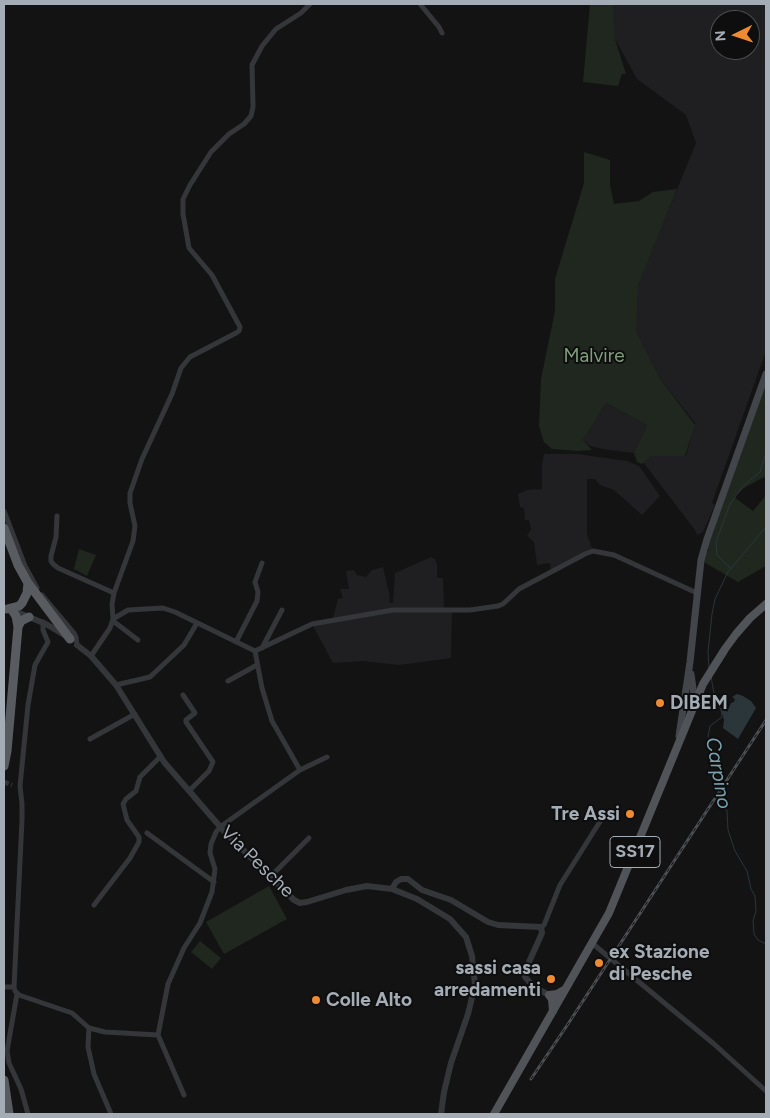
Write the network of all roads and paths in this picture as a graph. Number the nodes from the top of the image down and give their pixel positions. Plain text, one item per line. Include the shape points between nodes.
1 (310, 4) edge
2 (420, 4) edge
3 (442, 33) dead end
4 (766, 374) edge
5 (4, 511) edge
6 (57, 516) dead end
7 (4, 528) edge
8 (262, 563) dead end
9 (28, 583) junction
10 (114, 593) junction
11 (697, 593) junction
12 (766, 604) edge
13 (7, 609) edge
14 (282, 610) dead end
15 (29, 617) junction
16 (113, 620) junction
17 (43, 622) junction
18 (197, 623) junction
19 (18, 627) junction
20 (138, 640) dead end
21 (73, 642) junction
22 (236, 642) junction
23 (262, 648) junction
24 (255, 651) junction
25 (91, 656) junction
26 (690, 662) junction
27 (257, 665) junction
28 (228, 681) dead end
29 (691, 682) junction
30 (703, 684) junction
31 (116, 685) junction
32 (183, 695) dead end
33 (684, 699) junction
34 (695, 703) junction
35 (135, 714) junction
36 (90, 739) dead end
37 (161, 756) junction
38 (328, 757) dead end
39 (673, 758) junction
40 (4, 766) edge
41 (300, 770) junction
42 (12, 785) tunnel mouth
43 (20, 786) junction
44 (189, 791) junction
45 (601, 820) dead end
46 (220, 827) junction
47 (147, 833) dead end
48 (309, 838) dead end
49 (270, 877) junction
50 (214, 882) junction
51 (392, 889) junction
52 (94, 905) dead end
53 (541, 927) junction
54 (592, 944) junction
55 (4, 987) edge
56 (14, 987) junction
57 (566, 989) junction
58 (17, 994) junction
59 (549, 995) junction
60 (553, 1011) junction
61 (89, 1028) junction
62 (158, 1035) junction
63 (4, 1080) edge
64 (766, 1091) edge
65 (184, 1095) dead end
66 (9, 1114) edge
67 (28, 1114) edge
68 (111, 1114) edge
69 (441, 1114) edge
70 (494, 1114) edge

1 - 10 street via 276,29 262,46 252,65 251,116 211,152 183,199 189,248 212,275 240,327 236,334 190,357 181,368 130,493 135,526
2 - 3 street
4 - 11 main road via 707,539
5 - 21 street via 34,585 74,632 77,640
6 - 10 street via 51,556 53,564
7 - 9 highway
8 - 22 street via 256,582 257,601
9 - 13 highway via 22,603
9 - 21 highway
10 - 16 street
11 - 23 street via 614,555 593,551 520,589 498,606 470,610 377,612 312,624
11 - 26 main road
12 - 30 main road, SS17 via 724,649
13 - 15 street, Via Pesche
13 - 19 highway via 16,616
14 - 23 street
15 - 17 street, Via Pesche
15 - 19 highway
16 - 18 street via 128,610 163,608
16 - 20 street
16 - 25 street
17 - 21 street, Via Pesche
17 - 43 street via 48,642 35,664
18 - 22 street
18 - 31 street via 184,645 150,677
19 - 40 highway
21 - 25 street, Via Pesche
22 - 24 street
23 - 24 street
24 - 27 street
25 - 31 street, Via Pesche
26 - 29 main road
26 - 33 main road
27 - 28 street
27 - 41 street via 272,721
29 - 30 main road via 698,687
29 - 34 main road
30 - 34 main road, SS17
31 - 35 street, Via Pesche
32 - 44 street via 195,713 186,722 213,762 209,771
33 - 34 main road
33 - 39 main road
34 - 39 main road, SS17
35 - 36 street
35 - 37 street, Via Pesche
37 - 44 street, Via Pesche
37 - 52 street via 140,777 136,791 123,804 127,820 139,842
38 - 41 street
39 - 54 main road, SS17 via 609,913
41 - 46 street
42 - 43 street
43 - 56 street via 22,820
44 - 46 street, Via Pesche
45 - 53 street via 560,884
46 - 49 street, Via Pesche
46 - 50 street via 210,844
47 - 50 street
48 - 49 street
49 - 51 street, Via Pesche via 300,903 367,886
50 - 62 street via 200,923 184,948 168,984
51 - 53 street via 396,882 408,879 422,890 451,900 488,922 513,927
51 - 69 street, Via Pesche via 418,899 450,919 466,937 472,956 475,985 451,1063
53 - 59 street via 542,934 524,971 525,978 534,987
54 - 57 main road, SS17
54 - 64 street
55 - 56 street
56 - 58 street
57 - 59 main road
57 - 60 main road, SS17
58 - 61 street via 72,1013
58 - 67 street via 7,1051
59 - 60 main road
60 - 70 main road, SS17
61 - 62 street
61 - 68 street via 88,1047 94,1074
62 - 65 street
63 - 66 highway

